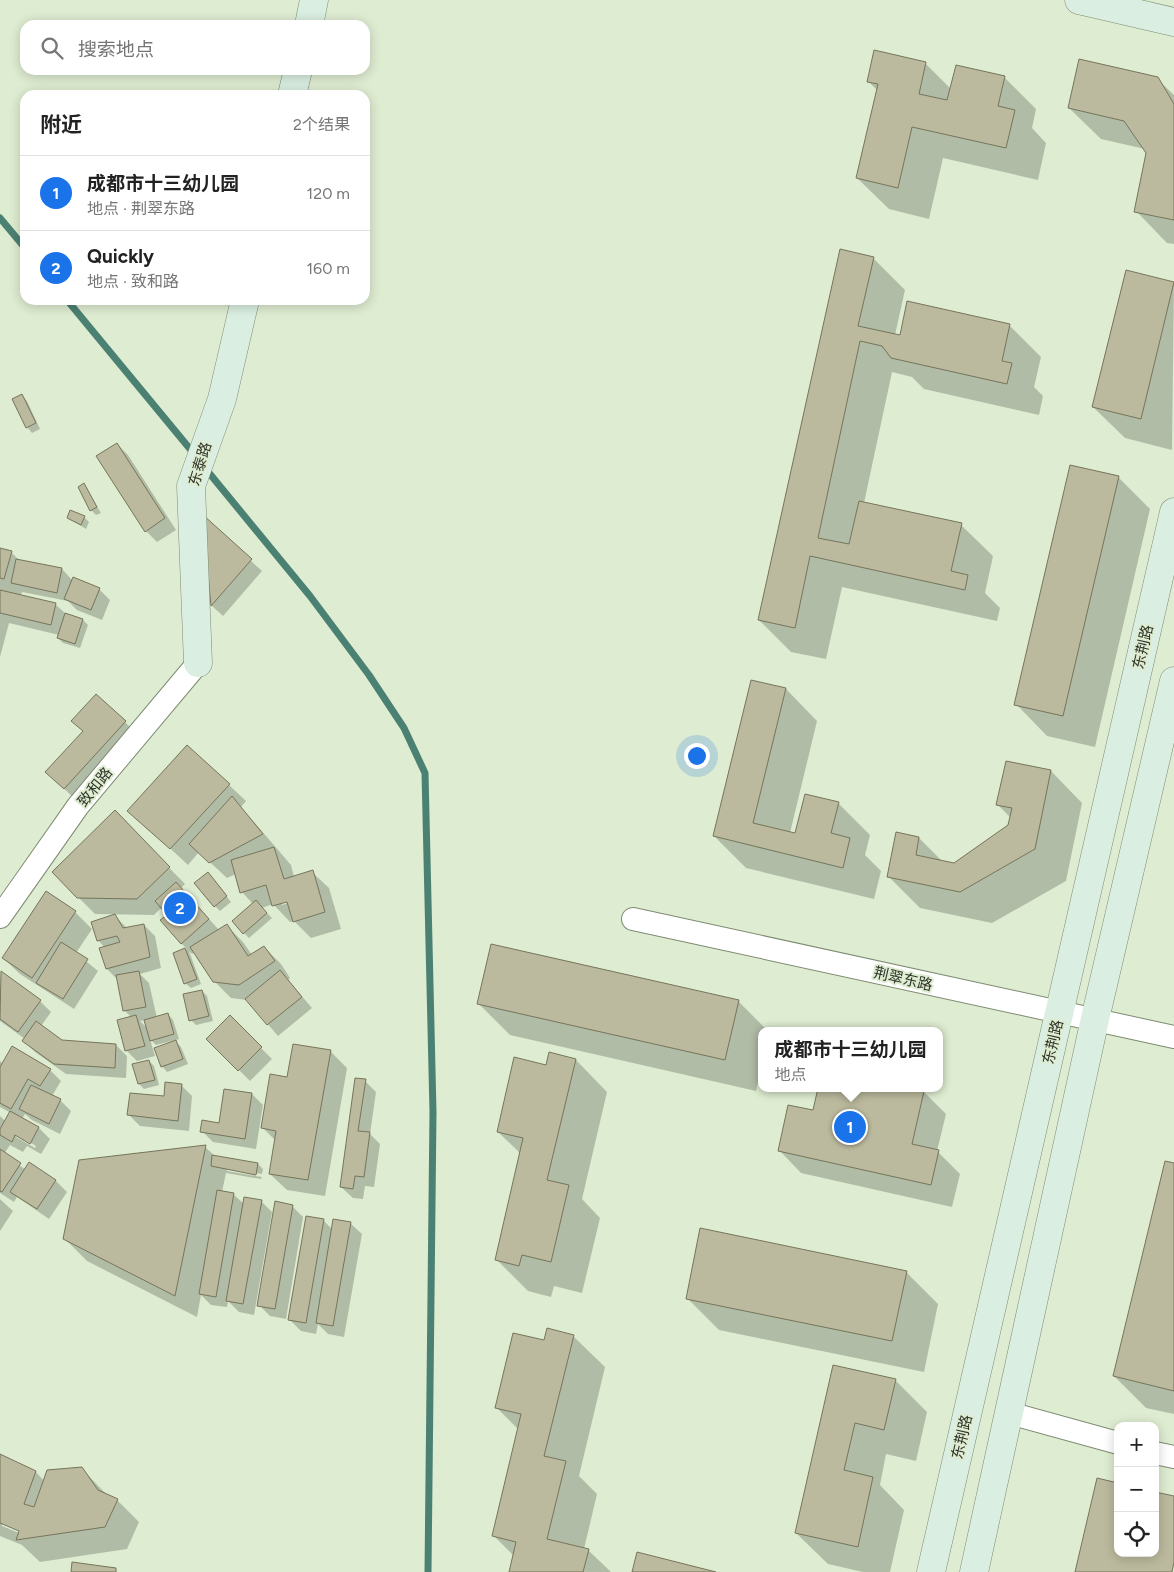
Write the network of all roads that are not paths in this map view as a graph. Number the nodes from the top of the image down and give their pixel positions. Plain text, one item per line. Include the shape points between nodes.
1 (314, 0) edge
2 (1079, 0) edge
3 (309, 20) edge
4 (1174, 22) edge
5 (297, 75) edge
6 (293, 90) edge
7 (244, 305) edge
8 (1174, 512) edge
9 (198, 663) joint
10 (1174, 680) edge
11 (0, 917) edge
12 (633, 919) dead end
13 (1060, 1014) junction
14 (1095, 1019) junction
15 (1174, 1037) edge
16 (1009, 1413) junction
17 (1114, 1442) edge
18 (1159, 1454) edge
19 (1174, 1457) edge
20 (931, 1572) edge
21 (974, 1572) edge

1 - 3 street
2 - 4 street
5 - 6 street
7 - 9 street, 东泰路 via 222,399 191,486
8 - 13 street, 东荆路
9 - 11 street, 致和路 via 78,806
10 - 14 street
12 - 13 street, 荆翠东路
13 - 14 street, 荆翠东路
13 - 20 street, 东荆路
14 - 15 street, 荆翠东路
14 - 16 street
16 - 17 street
16 - 21 street
18 - 19 street

